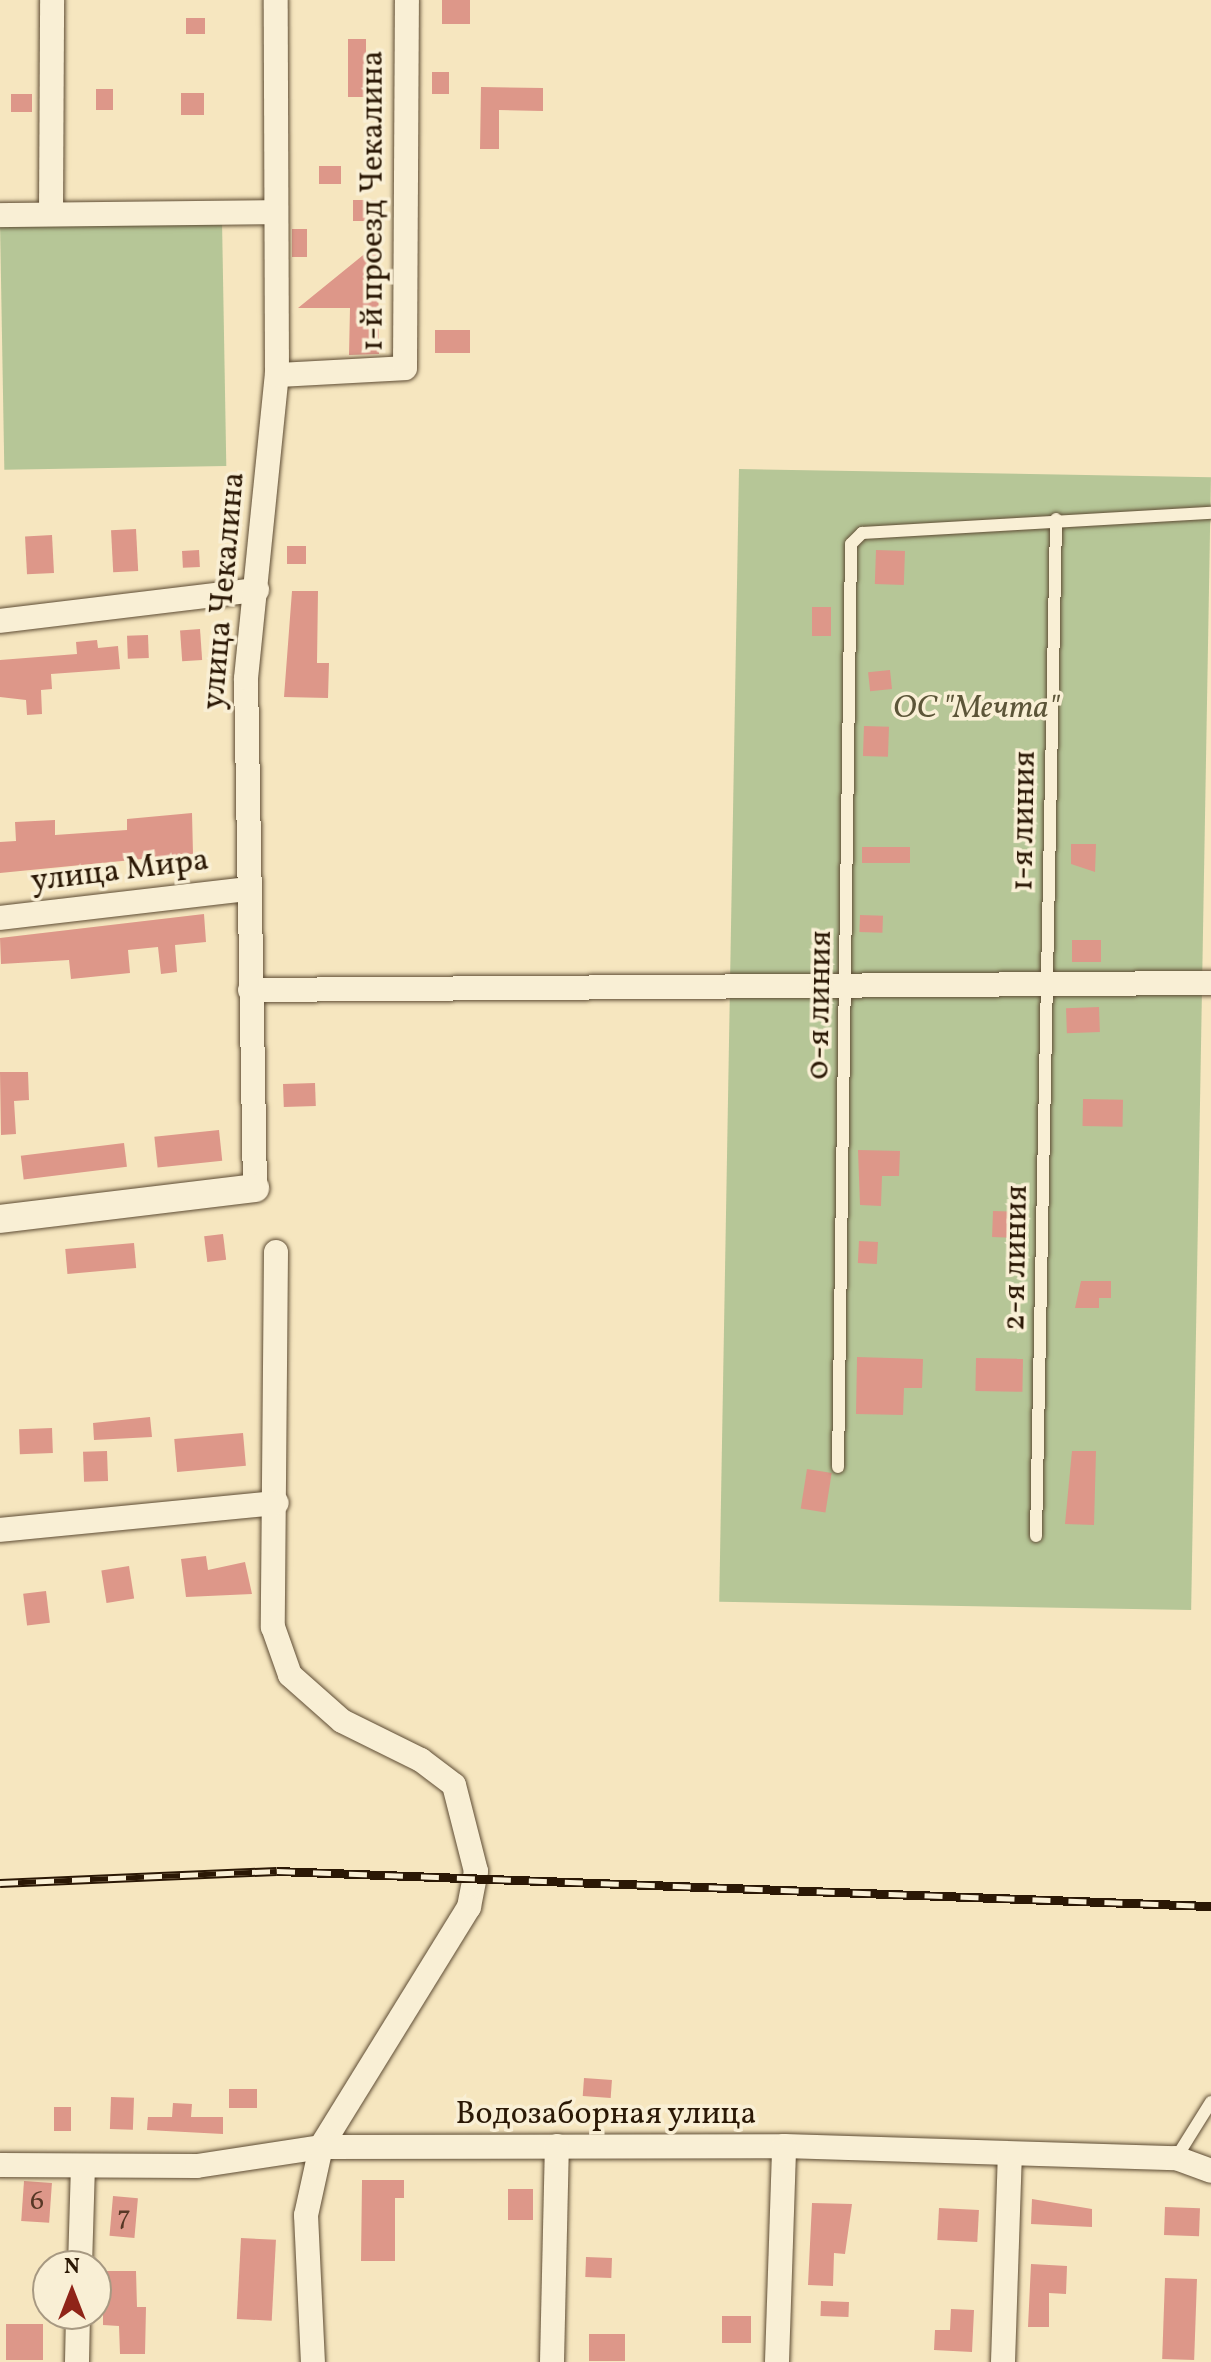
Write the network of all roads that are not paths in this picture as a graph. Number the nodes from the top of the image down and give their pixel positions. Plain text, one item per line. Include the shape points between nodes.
1 (52, 0) edge
2 (276, 0) edge
3 (407, 0) edge
4 (276, 212) junction
5 (51, 213) junction
6 (0, 215) edge
7 (277, 375) junction
8 (1211, 513) edge
9 (1056, 519) junction
10 (257, 590) junction
11 (0, 621) edge
12 (247, 889) junction
13 (0, 918) edge
14 (1049, 981) junction
15 (848, 983) junction
16 (1211, 983) edge
17 (250, 990) junction
18 (255, 1188) joint
19 (0, 1219) edge
20 (276, 1252) dead end
21 (838, 1467) dead end
22 (277, 1503) junction
23 (0, 1530) edge
24 (1036, 1536) dead end
25 (1211, 2102) edge
26 (557, 2146) junction
27 (784, 2146) junction
28 (321, 2147) junction
29 (1010, 2154) junction
30 (1176, 2158) junction
31 (0, 2165) edge
32 (83, 2166) junction
33 (1211, 2171) edge
34 (80, 2250) edge
35 (78, 2330) edge
36 (77, 2362) edge
37 (313, 2362) edge
38 (552, 2362) edge
39 (777, 2362) edge
40 (1003, 2362) edge

1 - 5 street
2 - 4 street, улица Чекалина
3 - 7 street, 1-й проезд Чекалина via 405,368
4 - 5 street
4 - 7 street, улица Чекалина
5 - 6 street
7 - 10 street, улица Чекалина
8 - 9 lane
9 - 14 lane, 1-я линия
9 - 15 lane, 0-я линия via 862,533 851,544
10 - 11 street
10 - 12 street, улица Чекалина via 246,678
12 - 13 street, улица Мира
12 - 17 street, улица Чекалина
14 - 15 street
14 - 16 street
14 - 24 lane, 2-я линия
15 - 17 street
15 - 21 lane, 0-я линия
17 - 18 street, улица Чекалина
18 - 19 street
20 - 22 street
22 - 23 street
22 - 28 street via 273,1627 290,1675 342,1721 454,1785 476,1871 469,1907
25 - 30 lane
26 - 27 street, Водозаборная улица
26 - 28 street, Водозаборная улица
26 - 38 street
27 - 29 street, Водозаборная улица
27 - 39 street
28 - 32 street, Водозаборная улица via 197,2166
28 - 37 street via 306,2215
29 - 30 street, Водозаборная улица
29 - 40 street
30 - 33 street, Водозаборная улица
31 - 32 street, Водозаборная улица
32 - 34 street
35 - 36 street

